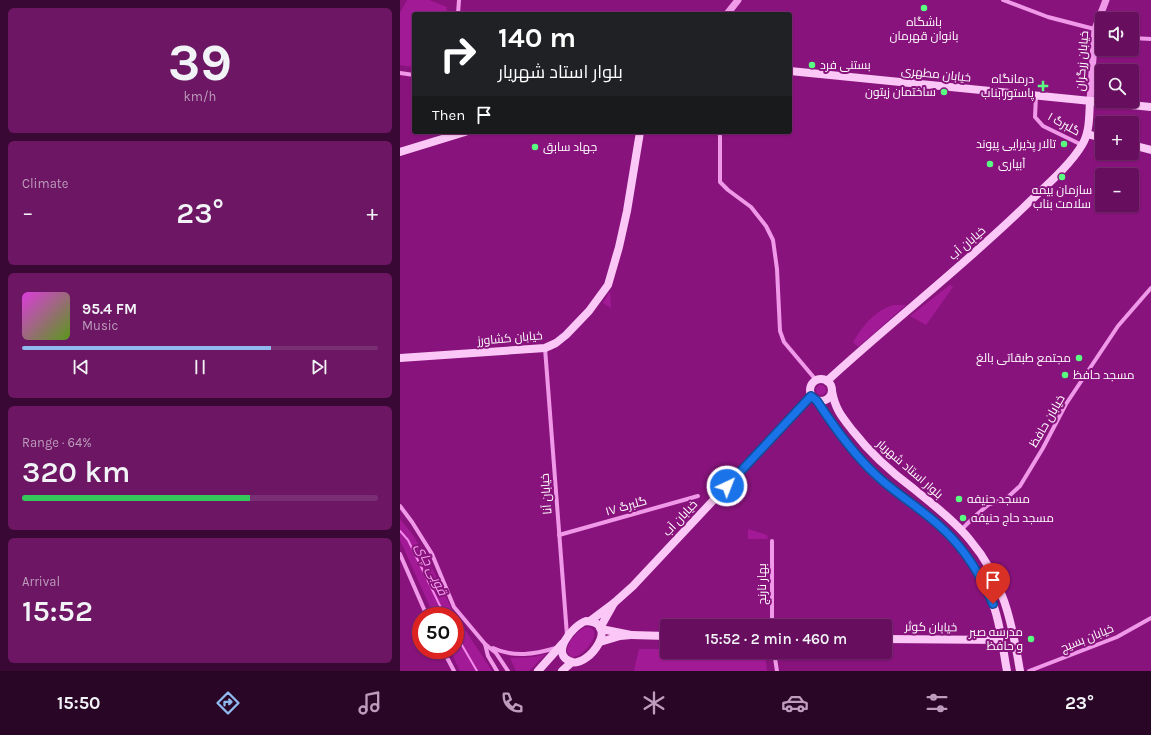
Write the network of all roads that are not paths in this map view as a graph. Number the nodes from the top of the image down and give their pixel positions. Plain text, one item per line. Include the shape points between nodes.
1 (459, 0) edge
2 (738, 0) edge
3 (1003, 0) edge
4 (1106, 0) edge
5 (458, 12) edge
6 (729, 12) edge
7 (1103, 12) edge
8 (1095, 29) edge
9 (1139, 38) edge
10 (1151, 39) edge
11 (1095, 56) edge
12 (792, 71) edge
13 (400, 73) edge
14 (412, 75) edge
15 (1036, 96) junction
16 (1090, 101) junction
17 (1151, 107) edge
18 (458, 134) edge
19 (640, 134) edge
20 (720, 134) edge
21 (1088, 134) junction
22 (1095, 136) edge
23 (1082, 145) junction
24 (1139, 147) edge
25 (1151, 150) edge
26 (401, 152) edge
27 (1151, 288) edge
28 (545, 348) junction
29 (400, 358) edge
30 (816, 380) junction
31 (827, 381) junction
32 (832, 391) junction
33 (814, 398) junction
34 (698, 496) dead end
35 (400, 506) edge
36 (961, 530) junction
37 (559, 535) junction
38 (954, 540) junction
39 (772, 541) dead end
40 (400, 554) edge
41 (614, 603) junction
42 (423, 607) edge
43 (1151, 618) edge
44 (772, 619) edge
45 (590, 621) junction
46 (600, 628) junction
47 (630, 634) junction
48 (660, 636) edge
49 (892, 639) edge
50 (1002, 640) junction
51 (563, 642) junction
52 (600, 642) junction
53 (485, 644) junction
54 (448, 659) edge
55 (775, 659) edge
56 (572, 662) junction
57 (454, 671) edge
58 (497, 671) edge
59 (508, 671) edge
60 (538, 671) edge
61 (562, 671) edge
62 (777, 671) edge
63 (1007, 671) edge
64 (1020, 671) edge
65 (1029, 671) edge

1 - 5 street
2 - 6 street
3 - 8 street via 1048,17
4 - 7 street, خیابان زرگران
9 - 10 street
11 - 16 street, خیابان زرگران
12 - 15 main road, خیابان مطهری
13 - 14 street
15 - 16 main road, خیابان مطهری
15 - 23 street, گلبرگ ۱ via 1035,117 1041,124
16 - 17 main road, خیابان مطهری
16 - 21 main road, خیابان آب
18 - 26 main road
19 - 28 main road, خیابان کشاورز via 624,225 608,285 589,311 566,335
20 - 30 street via 720,182 752,207 770,235 777,269 781,337
21 - 22 main road
21 - 23 main road, خیابان آب
23 - 31 main road, خیابان آب via 1067,165 1002,228
24 - 25 main road
27 - 36 street, خیابان حافظ via 1118,326 1066,404 1020,486 1008,498 988,505
28 - 29 main road, خیابان کشاورز
28 - 37 street, خیابان آنا
30 - 31 main road
30 - 33 main road via 810,388
31 - 32 main road
32 - 33 main road via 827,400 820,402
32 - 36 main road, بلوار استاد شهریار via 837,410 866,445 886,466
33 - 38 main road, بلوار استاد شهریار via 853,451 875,475 933,520
33 - 41 main road, خیابان آب
34 - 37 street, گلبرگ ۱۷
35 - 53 street via 432,554 454,607
36 - 38 street
36 - 64 main road, بلوار استاد شهریار via 981,554 1001,592 1012,627
37 - 51 street, خیابان آنا
38 - 50 main road, بلوار استاد شهریار via 989,593 997,614
39 - 44 street, بهار نارنج
40 - 42 street
41 - 45 main road, خیابان آب
41 - 46 main road, خیابان آب
43 - 65 street, خیابان بسیج via 1117,637
45 - 46 main road
45 - 51 main road via 581,622
46 - 47 main road
46 - 52 main road
47 - 48 main road
47 - 52 main road
49 - 50 main road, خیابان کوثر
50 - 63 main road, بلوار استاد شهریار
51 - 53 street via 532,653 515,655 501,652
51 - 56 main road via 564,657
51 - 60 main road
52 - 56 main road via 585,660
53 - 58 street via 488,656
53 - 59 street via 496,653
54 - 57 street
55 - 62 street
56 - 61 main road

